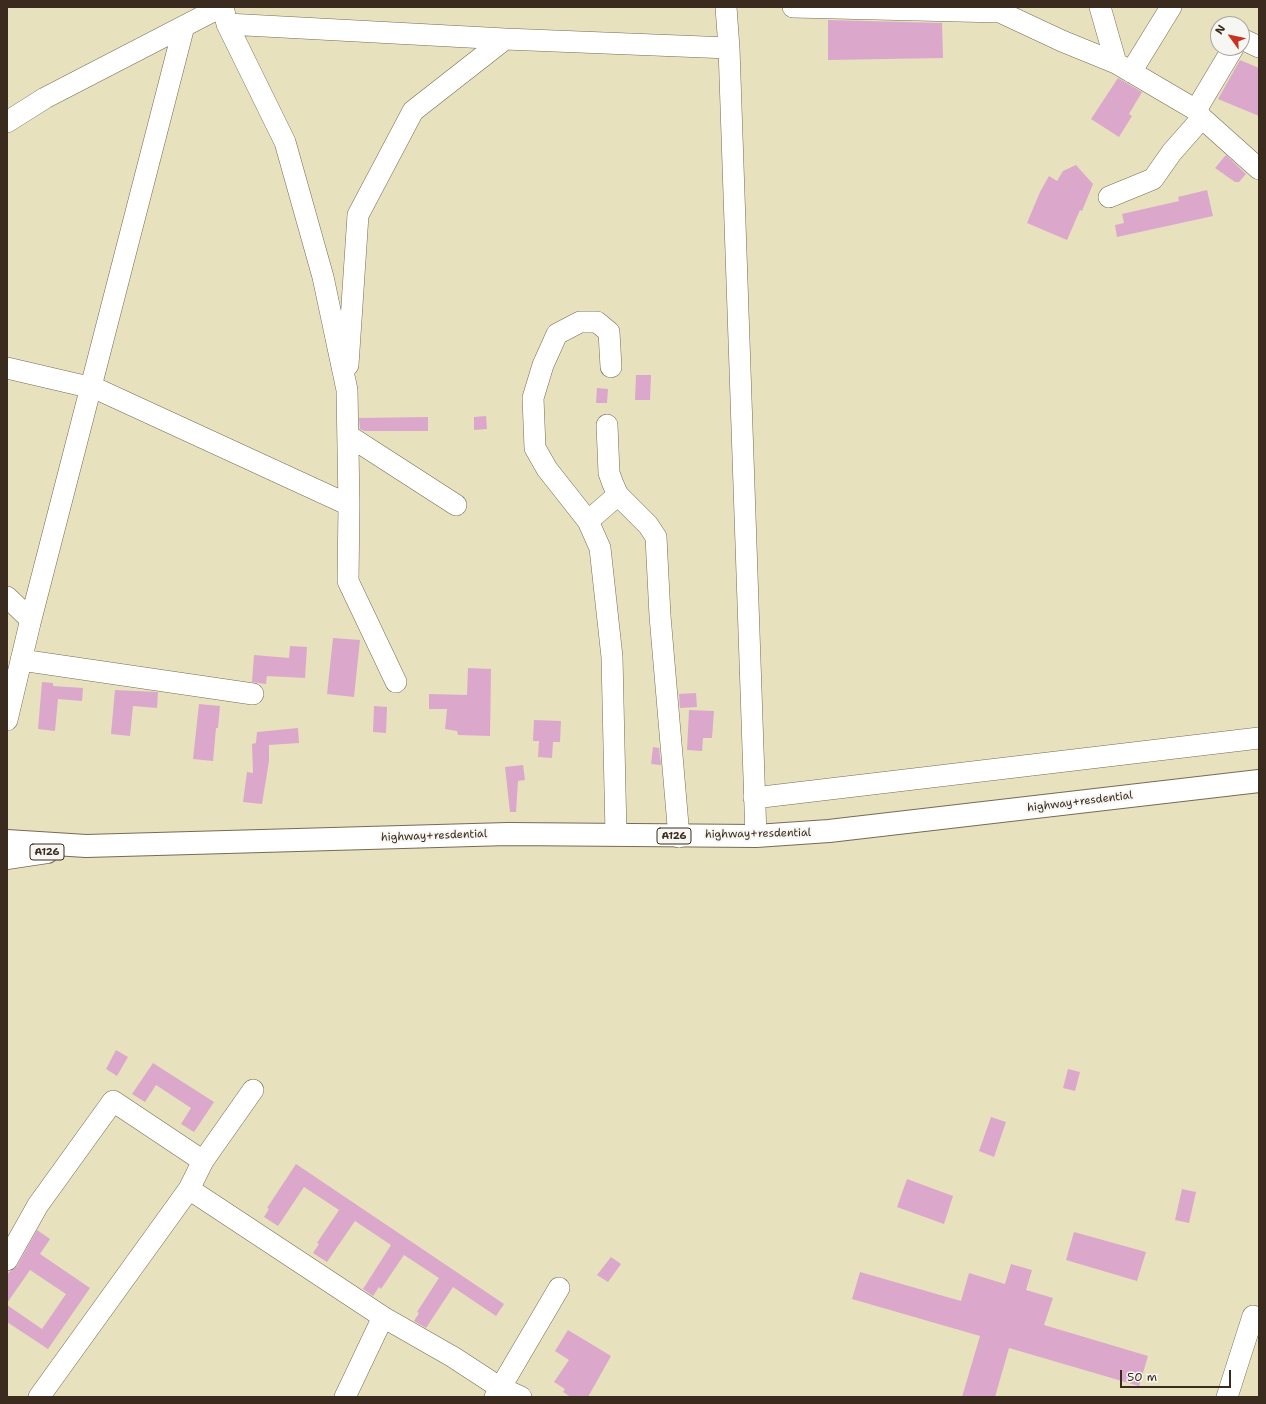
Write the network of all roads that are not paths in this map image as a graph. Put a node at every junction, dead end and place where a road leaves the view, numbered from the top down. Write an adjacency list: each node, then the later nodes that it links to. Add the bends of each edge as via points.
1 (726, 7): 8 (street)
2 (793, 7): 10 (street, via 1000,12)
3 (1100, 7): 10 (street)
4 (1170, 7): 10 (street)
5 (224, 13): 6 (street); 7 (street); 18 (street, via 286,142 322,277)
6 (184, 26): 12 (street, via 45,98); 17 (street)
7 (505, 39): 8 (street); 18 (street, via 413,112 358,215)
8 (729, 48): 33 (street)
9 (1229, 56): 11 (street)
10 (1124, 68): 11 (street)
11 (1199, 114): 13 (street); 14 (street, via 1153,179)
12 (7, 122)
13 (1259, 169)
14 (1109, 197)
15 (611, 367): 24 (street, via 609,332 597,322 580,322 557,334 543,365 533,398 535,448 547,469)
16 (7, 368): 17 (street)
17 (91, 388): 22 (street); 26 (street)
18 (347, 390): 20 (street)
19 (607, 425): 21 (street, via 609,473)
20 (349, 436): 22 (street); 23 (street)
21 (618, 495): 24 (street); 35 (street, via 648,525 656,537 660,616)
22 (349, 505): 28 (street, via 348,581)
23 (456, 505)
24 (588, 520): 34 (street, via 600,548 612,657)
25 (7, 597): 26 (street, via 29,618)
26 (30, 623): 27 (street)
27 (21, 660): 29 (street); 30 (street)
28 (396, 682)
29 (253, 694)
30 (7, 720)
31 (1259, 738): 33 (street)
32 (1259, 781): 36 (highway, highway+resdential / A126, via 829,832)
33 (754, 798): 36 (street)
34 (616, 834): 35 (highway, highway+resdential / A126); 38 (highway, highway+resdential / A126, via 508,834)
35 (679, 836): 36 (highway, highway+resdential / A126)
36 (756, 836)
37 (7, 840): 38 (highway, A126)
38 (86, 846): 39 (highway, A126)
39 (7, 858)
40 (253, 1090): 41 (street)
41 (203, 1161): 42 (street); 43 (street, via 112,1101 38,1205)
42 (190, 1189): 45 (street); 48 (street)
43 (7, 1260)
44 (559, 1288): 47 (street)
45 (383, 1317): 47 (street, via 453,1357); 49 (street)
46 (1259, 1320): 51 (street, via 1253,1316)
47 (497, 1392): 50 (street)
48 (39, 1397)
49 (345, 1397)
50 (521, 1397)
51 (1227, 1397)

